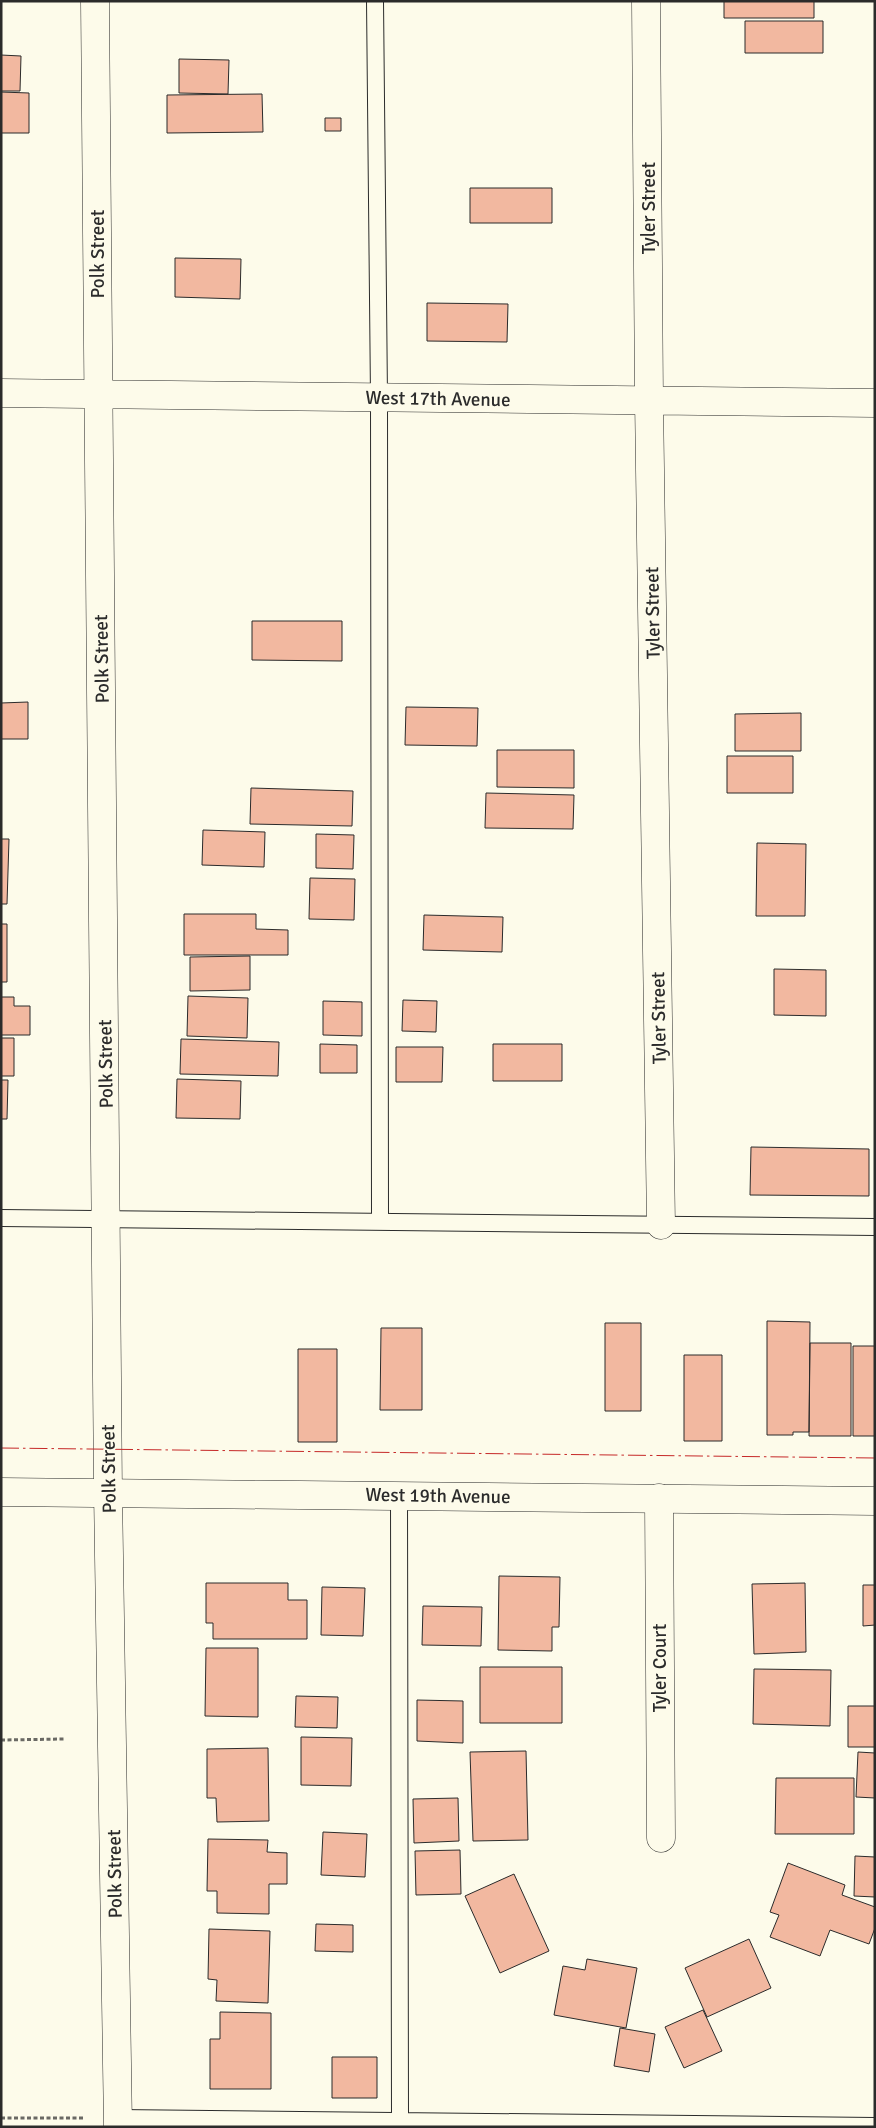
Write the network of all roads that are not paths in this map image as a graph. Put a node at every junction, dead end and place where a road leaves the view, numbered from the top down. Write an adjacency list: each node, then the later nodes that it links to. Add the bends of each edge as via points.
1 (95, 1): 5 (street, Polk Street)
2 (375, 1): 6 (lane)
3 (646, 1): 7 (street, Tyler Street)
4 (1, 393): 5 (street, West 17th Avenue)
5 (98, 394): 6 (street, West 17th Avenue); 10 (street, Polk Street)
6 (379, 398): 7 (street, West 17th Avenue); 11 (lane)
7 (649, 400): 8 (street, West 17th Avenue); 12 (street, Tyler Street)
8 (875, 403)
9 (1, 1218): 10 (lane)
10 (107, 1218): 11 (lane); 15 (street, Polk Street)
11 (380, 1222): 12 (lane)
12 (660, 1225): 13 (lane)
13 (875, 1227)
14 (1, 1492): 15 (street, West 19th Avenue)
15 (108, 1492): 16 (street, West 19th Avenue); 21 (street, Polk Street)
16 (399, 1495): 17 (street, West 19th Avenue); 20 (lane)
17 (659, 1498): 18 (street, West 19th Avenue); 19 (street, Tyler Court)
18 (875, 1501)
19 (660, 1838)
20 (400, 2122): 21 (lane); 22 (lane)
21 (118, 2123)
22 (875, 2126)

